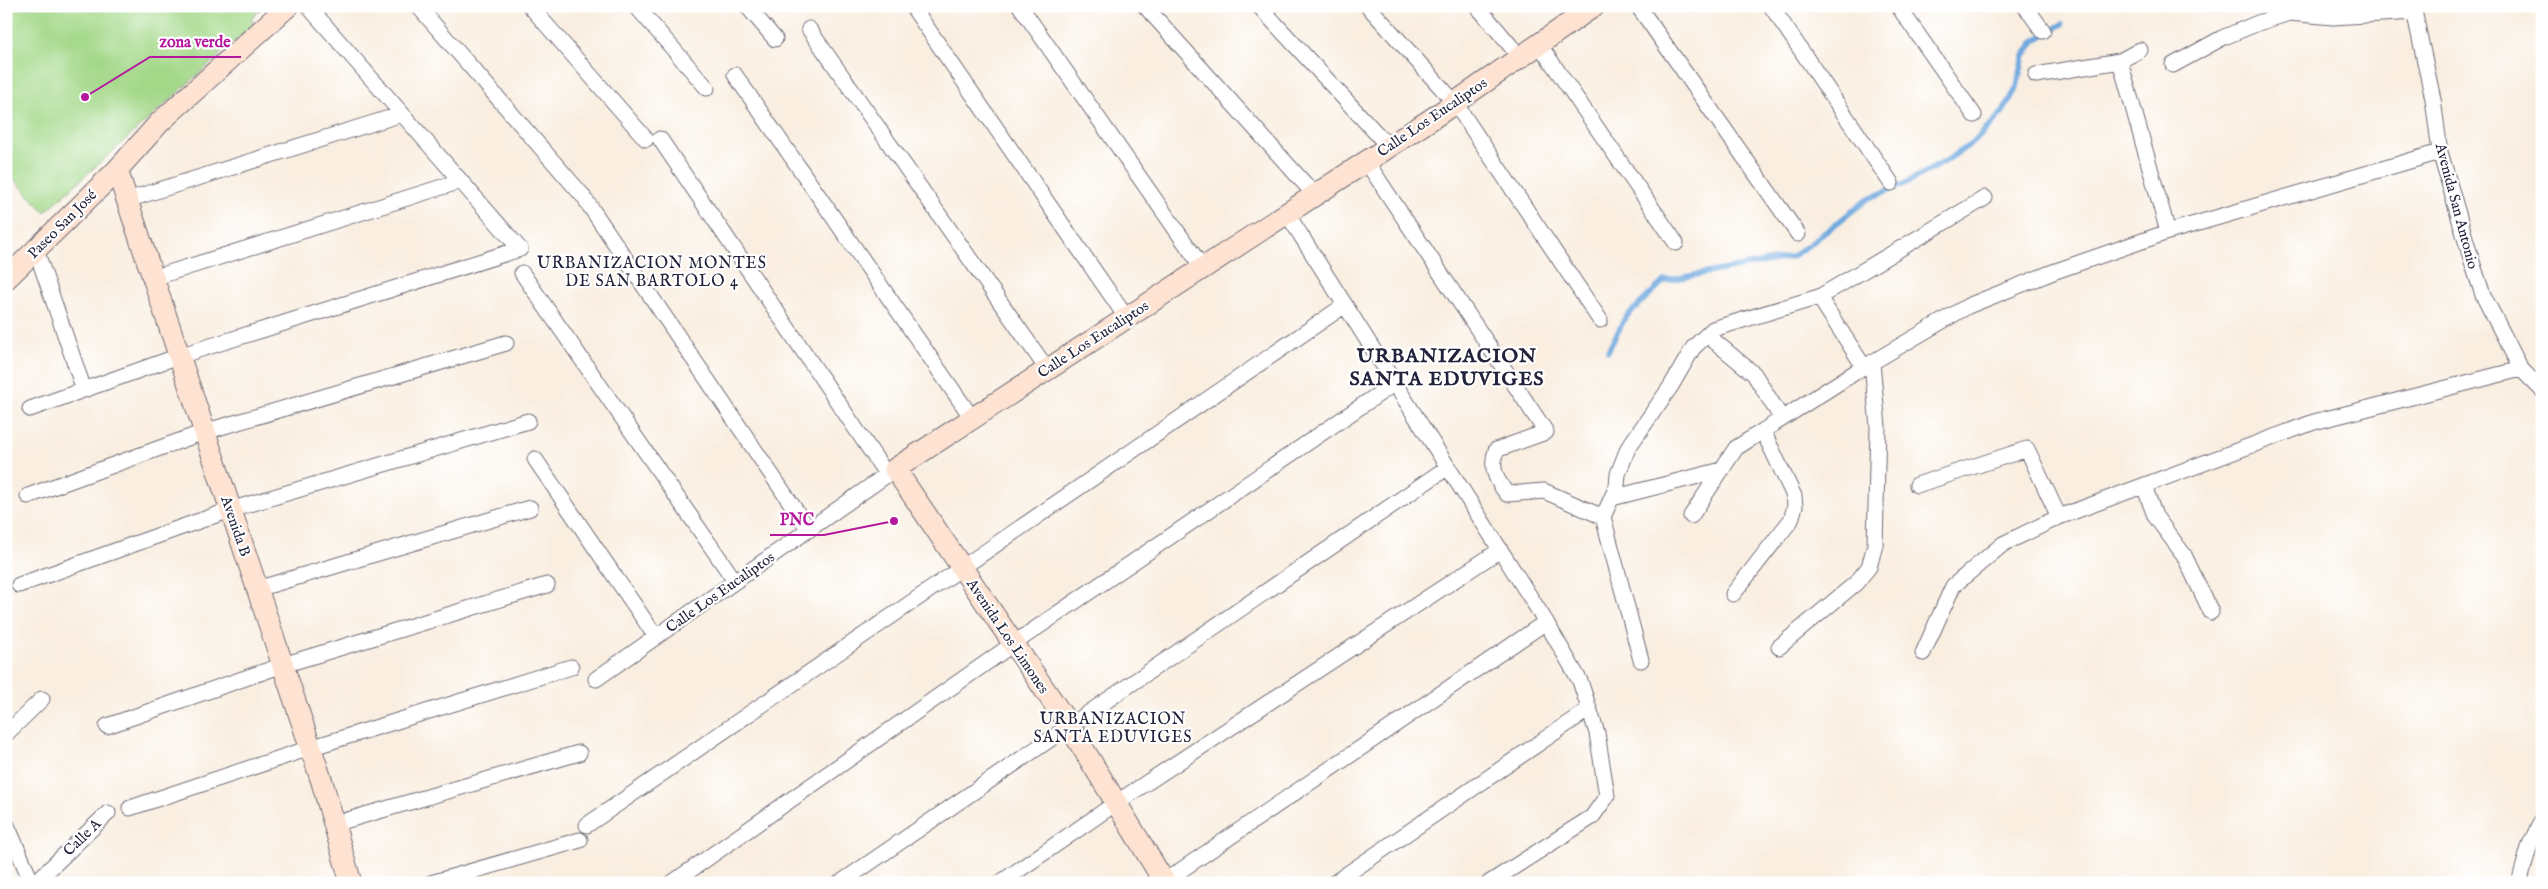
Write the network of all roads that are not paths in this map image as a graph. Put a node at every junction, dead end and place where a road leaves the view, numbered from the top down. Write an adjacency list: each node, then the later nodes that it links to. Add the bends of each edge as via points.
1 (288, 6): 36 (street, Paseo San José, via 160,122)
2 (308, 6): 31 (street)
3 (418, 6): 83 (street, via 585,199)
4 (530, 6): 73 (street, via 653,139)
5 (636, 6): 29 (street)
6 (747, 6): 21 (street)
7 (912, 6): 53 (street)
8 (1020, 6): 47 (street)
9 (1144, 6): 39 (street)
10 (1259, 6): 33 (street)
11 (1368, 6): 30 (street)
12 (1477, 6): 24 (street)
13 (1638, 6): 44 (street)
14 (1771, 6): 38 (street)
15 (1898, 6): 32 (street)
16 (2025, 6): 20 (street)
17 (1591, 7): 22 (street, Calle Los Eucaliptos)
18 (2413, 9): 26 (street, via 2333,17 2289,13 2222,38); 34 (street, Avenida San Antonio, via 2433,99)
19 (809, 29): 59 (street)
20 (2043, 31)
21 (776, 38)
22 (1539, 44): 24 (street, Calle Los Eucaliptos); 45 (street)
23 (2140, 50): 25 (street)
24 (1520, 57): 30 (street, Calle Los Eucaliptos)
25 (2120, 61): 28 (street); 43 (street)
26 (2173, 65)
27 (735, 75): 65 (street)
28 (2036, 75)
29 (707, 88)
30 (1455, 103): 33 (street, Calle Los Eucaliptos); 54 (street)
31 (402, 114): 37 (street); 41 (street)
32 (1974, 115)
33 (1388, 146): 35 (street, Calle Los Eucaliptos)
34 (2440, 152): 43 (street); 60 (street, Avenida San Antonio, via 2483,295)
35 (1366, 161): 39 (street, Calle Los Eucaliptos); 81 (street, via 1546,432 1496,450 1492,461 1496,480 1507,494 1544,491)
36 (117, 170): 41 (street, Avenida B); 46 (street, Paseo San José)
37 (461, 181): 49 (street); 57 (street, via 520,249)
38 (1891, 183)
39 (1314, 194): 42 (street, Calle Los Eucaliptos)
40 (1985, 198): 51 (street)
41 (127, 200): 49 (street, Avenida B)
42 (1286, 212): 47 (street, Calle Los Eucaliptos); 52 (street)
43 (2168, 232): 58 (street, via 1968,306)
44 (1798, 234)
45 (1676, 243)
46 (36, 250): 50 (street, Paseo San José); 62 (street)
47 (1202, 267): 53 (street, Calle Los Eucaliptos)
48 (522, 273): 86 (street)
49 (153, 278): 57 (street, Avenida B)
50 (6, 279)
51 (1819, 297): 55 (street, via 1731,322); 58 (street)
52 (1345, 305): 61 (street); 85 (street)
53 (1126, 317): 59 (street, Calle Los Eucaliptos)
54 (1600, 320)
55 (1707, 335): 66 (street, via 1754,374); 77 (street, via 1692,348 1671,386 1628,448)
56 (506, 343): 69 (street)
57 (179, 356): 62 (street); 69 (street, Avenida B)
58 (1868, 365): 66 (street); 95 (street, via 1878,427 1875,545 1869,567 1856,583)
59 (1047, 369): 65 (street, Calle Los Eucaliptos)
60 (2521, 369): 63 (street, Avenida San Antonio); 75 (street, via 2314,422)
61 (1395, 384): 71 (street); 94 (street)
62 (84, 390): 64 (street)
63 (2542, 390)
64 (30, 409)
65 (972, 418): 73 (street, Calle Los Eucaliptos)
66 (1782, 419): 68 (street)
67 (528, 421): 79 (street)
68 (1762, 431): 72 (street, via 1736,448); 90 (street, via 1794,496 1795,506 1791,520)
69 (204, 432): 76 (street); 79 (street, Avenida B)
70 (535, 459): 93 (street)
71 (1448, 467): 84 (street); 104 (street)
72 (1722, 470): 77 (street); 80 (street)
73 (891, 472): 83 (street, Calle Los Eucaliptos); 85 (street, Avenida Los Limones)
74 (1917, 485): 82 (street, via 2028,449)
75 (2144, 486): 82 (street); 91 (street, via 2155,516 2184,555)
76 (28, 496)
77 (1612, 498): 81 (street)
78 (530, 508): 89 (street)
79 (230, 510): 87 (street); 89 (street, Avenida B)
80 (1690, 516)
81 (1603, 517): 97 (street)
82 (2059, 517): 96 (street, via 2003,544 1953,586)
83 (809, 530): 86 (street, Calle Los Eucaliptos)
84 (1500, 550): 92 (street); 108 (street)
85 (962, 568): 94 (street, Avenida Los Limones); 114 (street)
86 (735, 581): 93 (street, Calle Los Eucaliptos)
87 (19, 585)
88 (546, 585): 98 (street)
89 (257, 589): 98 (street, Avenida B)
90 (1733, 594)
91 (2211, 612)
92 (1546, 622): 102 (street, via 1580,682); 116 (street)
93 (656, 637): 100 (street, Calle Los Eucaliptos)
94 (1013, 644): 104 (street, Avenida Los Limones); 120 (street)
95 (1778, 647)
96 (1923, 653)
97 (1641, 660)
98 (283, 665): 103 (street); 106 (street, Avenida B)
99 (571, 667): 106 (street)
100 (596, 679)
101 (42, 699): 105 (street)
102 (1589, 709): 123 (street); 124 (street, via 1597,733 1607,796 1592,817)
103 (107, 726)
104 (1070, 728): 108 (street, Avenida Los Limones); 121 (street)
105 (6, 734)
106 (310, 748): 109 (street); 113 (street, Avenida B)
107 (579, 753): 113 (street)
108 (1116, 803): 116 (street, Avenida Los Limones); 122 (street)
109 (130, 808)
110 (108, 813): 117 (street, Calle A)
111 (2542, 820): 125 (street, via 2530,844)
112 (6, 823): 117 (street)
113 (334, 824): 118 (street, Avenida B)
114 (587, 825)
115 (580, 840): 119 (street)
116 (1164, 882)
117 (34, 883)
118 (351, 883)
119 (431, 883)
120 (672, 883)
121 (840, 883)
122 (1000, 883)
123 (1334, 883)
124 (1489, 883)
125 (2519, 883)

